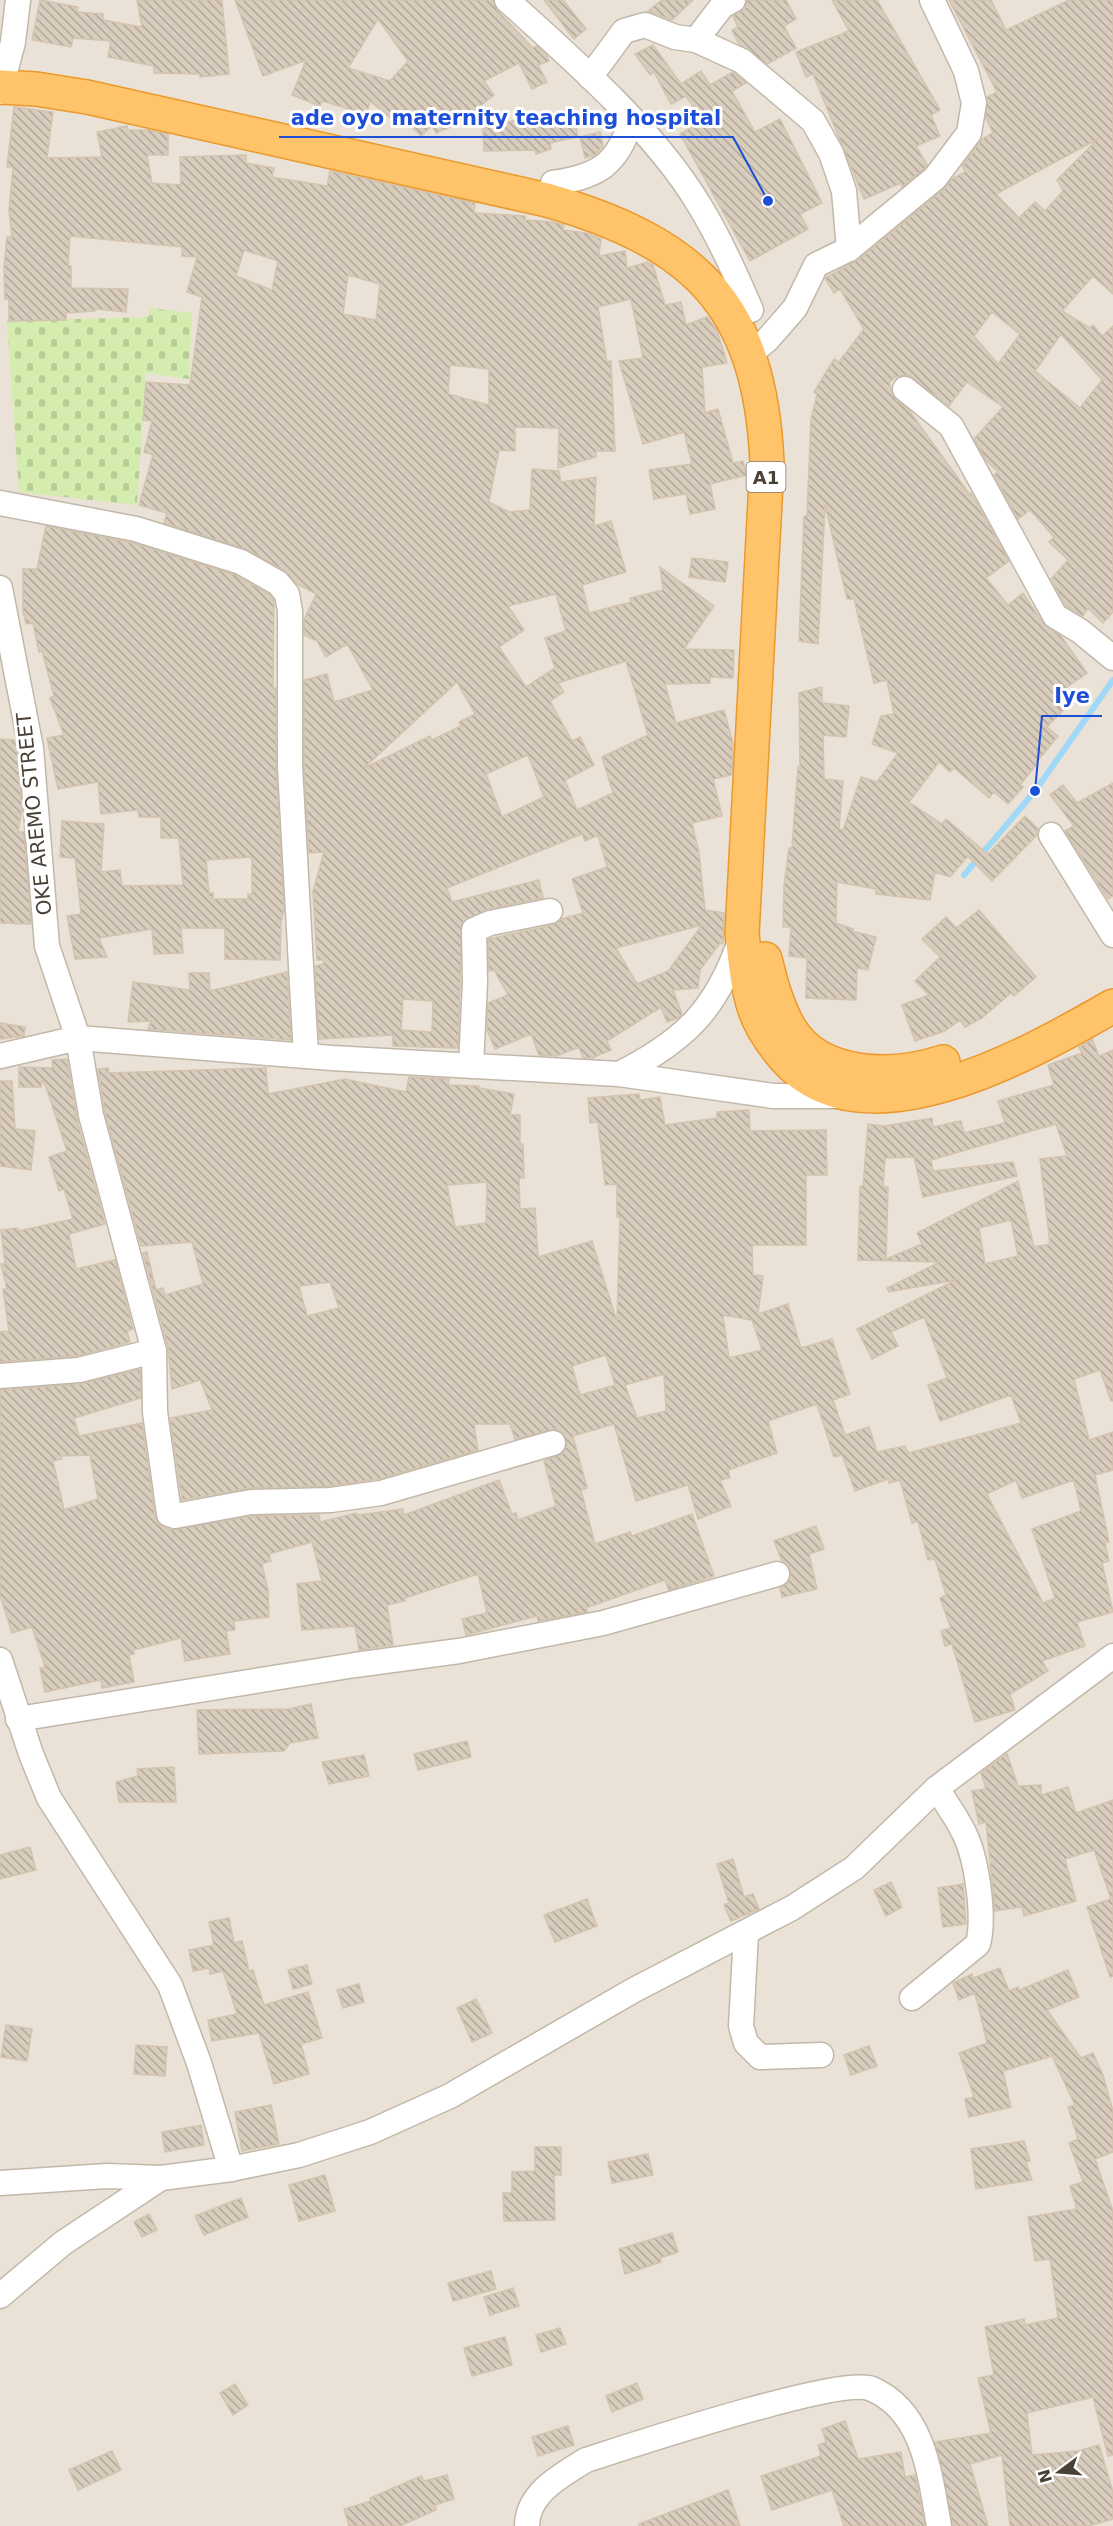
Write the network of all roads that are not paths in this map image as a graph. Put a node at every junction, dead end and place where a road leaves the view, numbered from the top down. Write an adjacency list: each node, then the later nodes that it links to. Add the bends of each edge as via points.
1 (18, 0): 7 (street, via 13,42)
2 (507, 0): 6 (street)
3 (733, 0): 5 (street, via 722,6)
4 (932, 0): 10 (street, via 966,71 974,103 969,133 935,178)
5 (696, 40): 6 (street, via 675,37 645,25 624,31); 10 (street, via 742,61 813,121 831,153 844,191)
6 (590, 77): 8 (street)
7 (1, 81): 9 (highway, A1, via 68,75); 12 (highway, A1, via 547,200 599,215 645,236 683,263 714,293)
8 (631, 120): 9 (street, via 626,139 603,168 587,176); 11 (street, via 669,161 697,201)
9 (553, 183): 11 (highway, A1, via 607,198 662,223 694,245)
10 (849, 249): 12 (street, via 816,265 795,308)
11 (751, 310): 12 (highway, A1)
12 (758, 347): 17 (highway, A1, via 779,385 784,420)
13 (905, 389): 16 (street, via 951,426 1055,616 1088,636)
14 (0, 503): 26 (street, via 136,529 241,562 278,583 287,594 290,767)
15 (1, 597): 24 (street, OKE AREMO STREET, via 31,748 47,946)
16 (1113, 658)
17 (764, 660): 20 (highway, A1); 22 (highway, A1, via 760,882 765,960 776,1000 791,1031 811,1052 836,1065 867,1072 938,1064 998,1043)
18 (1051, 835): 21 (street)
19 (550, 911): 27 (street, via 474,930)
20 (742, 934): 28 (street, via 734,959 707,1009 665,1047); 29 (highway, A1, via 756,1012 772,1042 794,1068 820,1085)
21 (1113, 935)
22 (1113, 984)
23 (1113, 1006): 29 (highway, A1, via 1071,1030 970,1076 896,1095)
24 (78, 1038): 25 (street); 26 (street); 30 (street, OKE AREMO STREET, via 97,1137)
25 (0, 1056)
26 (306, 1056): 27 (street)
27 (471, 1066): 28 (street)
28 (619, 1074): 29 (street, via 773,1096)
29 (854, 1096)
30 (154, 1351): 31 (street, via 79,1370); 32 (street, OKE AREMO STREET, via 166,1507 175,1516 251,1502 331,1500 381,1493)
31 (0, 1376)
32 (554, 1443)
33 (777, 1574): 36 (street, via 603,1623 470,1649)
34 (1113, 1656): 37 (street)
35 (0, 1660): 36 (street)
36 (18, 1719): 41 (street, via 49,1798 170,1985)
37 (937, 1788): 38 (street, via 854,1869); 39 (street, via 966,1836 974,1863 981,1930 978,1944)
38 (746, 1934): 40 (street, via 741,2026 746,2043 760,2057); 41 (street, via 634,1990 450,2096 380,2127 299,2155)
39 (912, 1998)
40 (821, 2055)
41 (231, 2169): 42 (street)
42 (161, 2178): 43 (street, via 107,2176); 44 (street, via 63,2243)
43 (0, 2183)
44 (0, 2296)
45 (527, 2526): 46 (street, via 534,2500 556,2479 586,2460 798,2397 845,2387 871,2388 908,2420 925,2451)
46 (939, 2526)

